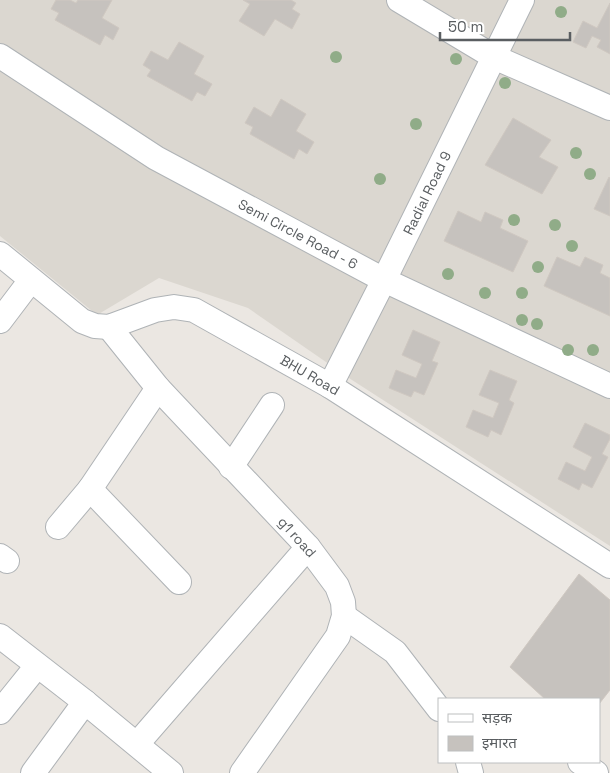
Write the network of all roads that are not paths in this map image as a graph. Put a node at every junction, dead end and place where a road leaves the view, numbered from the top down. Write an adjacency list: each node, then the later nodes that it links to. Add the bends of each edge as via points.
1 (399, 0): 4 (street)
2 (522, 0): 4 (street, Radial Road 9)
3 (0, 56): 8 (street, Semi Circle Road - 6, via 156,158)
4 (494, 56): 5 (street); 8 (street, Radial Road 9)
5 (610, 108)
6 (0, 254): 7 (street)
7 (31, 280): 9 (street); 10 (street, via 82,320 95,326)
8 (384, 280): 11 (street, Radial Road 9); 12 (street, Semi Circle Road - 6)
9 (0, 321)
10 (109, 327): 11 (street, BHU Road, via 155,310 174,307 194,310); 13 (street, g1 road)
11 (330, 386): 19 (street, BHU Road)
12 (610, 386)
13 (158, 388): 15 (street, g1 road); 16 (street)
14 (272, 405): 15 (street)
15 (231, 467): 18 (street, g1 road)
16 (90, 489): 17 (street); 20 (street)
17 (58, 526)
18 (308, 547): 21 (street, g1 road, via 337,586); 27 (street)
19 (610, 566)
20 (179, 582)
21 (344, 616): 25 (street, via 395,652); 31 (street, via 338,636)
22 (0, 636): 23 (street)
23 (37, 666): 24 (street); 26 (street)
24 (86, 702): 27 (street); 29 (street)
25 (438, 708)
26 (0, 712)
27 (137, 744): 30 (street)
28 (581, 763): 32 (street)
29 (33, 773)
30 (171, 773)
31 (242, 773)
32 (596, 773)

